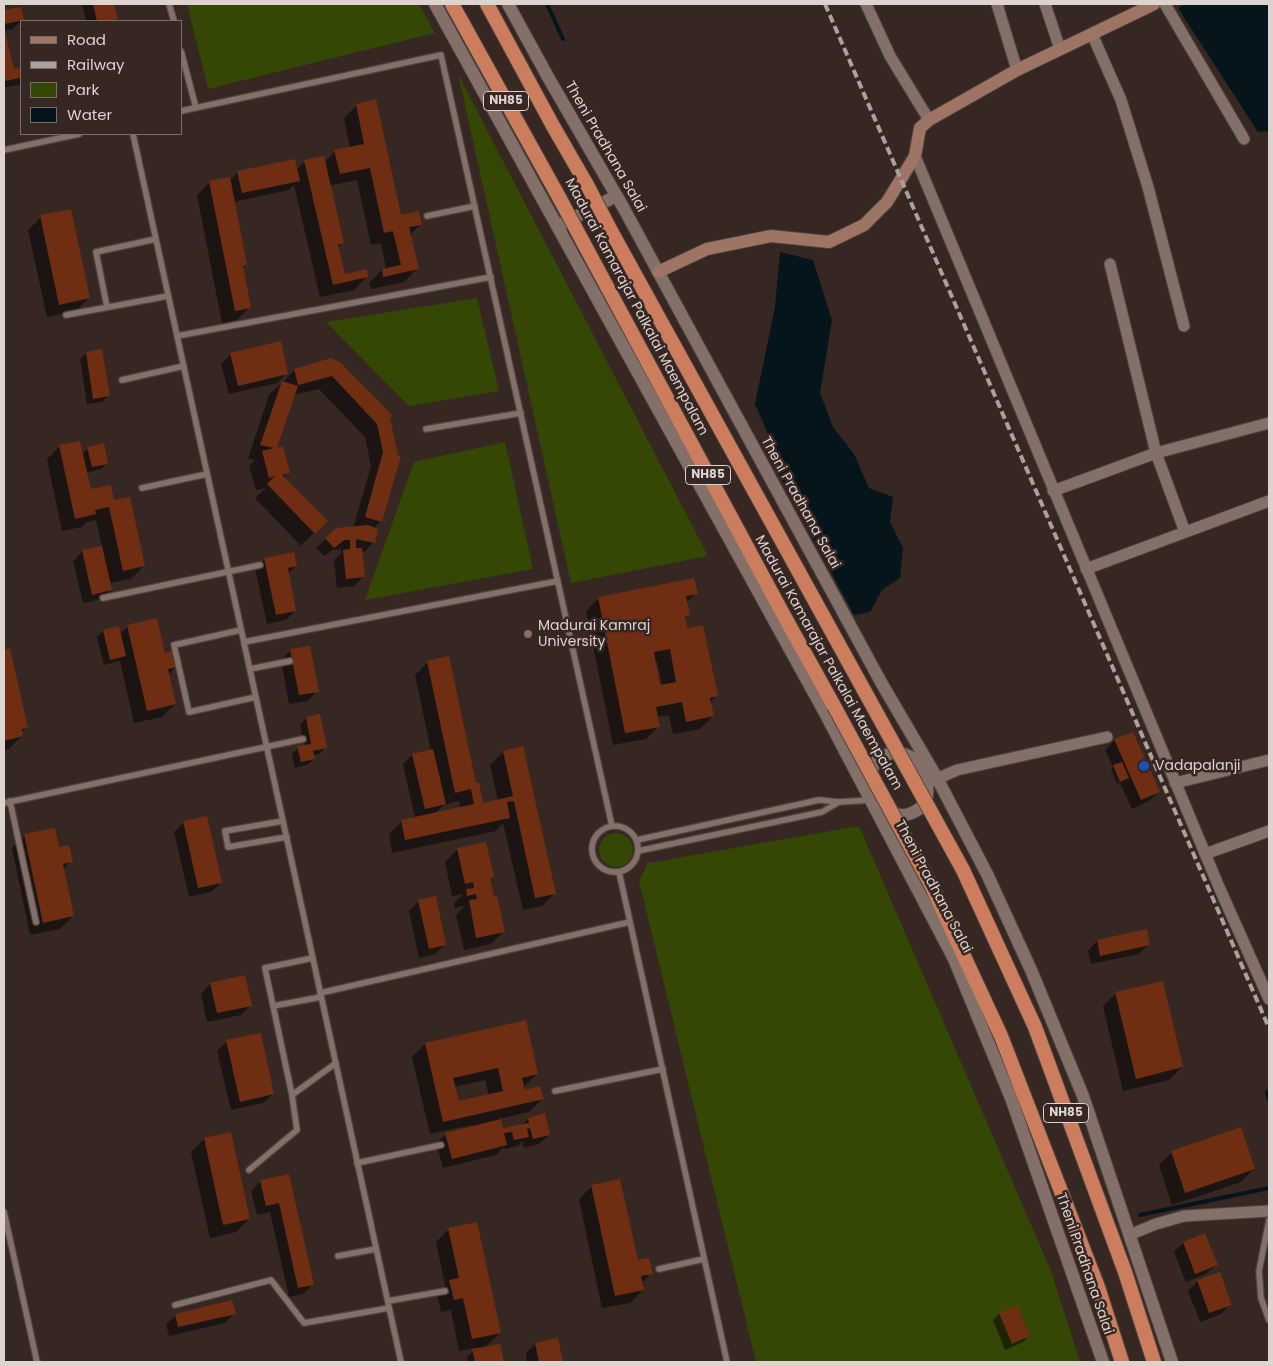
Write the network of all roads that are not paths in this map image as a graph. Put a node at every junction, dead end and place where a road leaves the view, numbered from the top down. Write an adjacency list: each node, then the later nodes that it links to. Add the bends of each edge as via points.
1 (169, 4): 11 (lane)
2 (435, 4): 27 (street, Theni Pradhana Salai / NH85)
3 (452, 4): 112 (highway, Madurai Kamarajar Palkalai Maempalam / NH85, bridge, via 932,887 1001,1036 1098,1287)
4 (486, 4): 67 (highway, Madurai Kamarajar Palkalai Maempalam / NH85, bridge, via 865,692)
5 (508, 4): 24 (street, Theni Pradhana Salai / NH85)
6 (866, 4): 18 (street, via 890,56)
7 (996, 4): 15 (street)
8 (1045, 4): 13 (street)
9 (1154, 4): 12 (main road)
10 (1165, 4): 21 (street)
11 (174, 20)
12 (1092, 34): 13 (main road); 35 (street, via 1121,100 1148,187)
13 (1060, 49): 15 (main road)
14 (182, 55): 16 (lane)
15 (1017, 70): 18 (main road)
16 (196, 108): 17 (lane); 25 (lane, via 441,54)
17 (182, 111)
18 (928, 120): 23 (main road, via 920,128)
19 (73, 135): 22 (lane)
20 (133, 135): 28 (lane)
21 (1244, 139)
22 (4, 150)
23 (915, 156): 30 (main road, via 887,202 864,225 829,242 771,236 707,249); 45 (street)
24 (616, 196): 27 (street); 30 (street, Theni Pradhana Salai / NH85)
25 (475, 206): 26 (lane); 31 (lane)
26 (427, 216)
27 (558, 227): 64 (street, Theni Pradhana Salai / NH85)
28 (156, 239): 32 (lane); 33 (lane, via 96,252)
29 (1110, 264): 42 (street)
30 (658, 272): 58 (street, Theni Pradhana Salai / NH85)
31 (491, 278): 36 (lane); 39 (lane)
32 (168, 296): 33 (lane); 36 (lane)
33 (107, 307): 34 (lane)
34 (66, 315)
35 (1184, 326)
36 (177, 336): 37 (lane)
37 (184, 366): 38 (lane); 43 (lane)
38 (122, 380)
39 (521, 413): 41 (lane); 51 (lane)
40 (1269, 423): 42 (street)
41 (426, 429)
42 (1156, 453): 45 (street); 47 (street)
43 (207, 474): 44 (lane); 50 (lane)
44 (142, 488)
45 (1053, 491): 49 (street)
46 (1269, 501): 47 (street)
47 (1186, 532): 49 (street)
48 (260, 565): 50 (lane)
49 (1086, 569): 66 (street)
50 (229, 572): 52 (lane); 53 (lane)
51 (558, 581): 54 (lane); 74 (lane)
52 (103, 598)
53 (241, 630): 54 (lane); 57 (lane, via 174,645 176,654 189,712)
54 (244, 642): 56 (lane)
55 (290, 661): 56 (lane)
56 (250, 669): 57 (lane)
57 (256, 697): 61 (lane)
58 (911, 734): 62 (street); 67 (street, Theni Pradhana Salai / NH85)
59 (1107, 737): 67 (street, via 957,770)
60 (303, 739): 61 (lane)
61 (267, 748): 70 (lane); 73 (lane)
62 (912, 758): 65 (street, via 898,752 879,759 872,767); 67 (street)
63 (1269, 760): 66 (street)
64 (853, 768): 65 (street); 69 (street, Theni Pradhana Salai / NH85)
65 (872, 780): 69 (street)
66 (1176, 783): 80 (street)
67 (929, 789): 72 (street, via 918,809 909,814 899,815); 98 (street, Theni Pradhana Salai / NH85, via 949,800 1031,970 1083,1096); 113 (highway, Madurai Kamarajar Palkalai Maempalam / NH85, bridge, via 1035,1027 1125,1272)
68 (4, 795): 70 (lane)
69 (874, 798): 71 (lane); 72 (street); 76 (street, Theni Pradhana Salai / NH85)
70 (6, 802): 82 (lane)
71 (839, 802): 78 (lane, via 819,800); 79 (lane, via 822,812)
72 (888, 809): 76 (street)
73 (283, 821): 77 (lane); 77 (lane, via 225,831 228,847)
74 (612, 826): 78 (lane, via 626,828); 81 (lane, via 596,835 592,850 602,868)
75 (1269, 831): 80 (street)
76 (888, 835): 111 (street, Theni Pradhana Salai / NH85, via 954,959 1011,1098)
77 (286, 837): 84 (lane)
78 (637, 840): 79 (lane)
79 (638, 850): 81 (lane, via 636,861)
80 (1205, 854): 86 (street)
81 (619, 872): 83 (lane)
82 (36, 922)
83 (630, 922): 85 (lane); 89 (lane)
84 (313, 958): 85 (lane); 87 (lane, via 265,968)
85 (321, 995): 87 (lane); 88 (lane)
86 (1269, 999)
87 (273, 1006): 91 (lane)
88 (336, 1063): 91 (lane); 93 (lane)
89 (663, 1069): 90 (lane); 101 (lane)
90 (555, 1091)
91 (292, 1095): 94 (lane, via 297,1130)
92 (441, 1145): 93 (lane)
93 (357, 1162): 99 (lane)
94 (249, 1170)
95 (1269, 1211): 98 (street, via 1184,1216)
96 (4, 1212): 108 (lane)
97 (1269, 1220): 107 (lane, via 1259,1271 1261,1298)
98 (1129, 1235): 114 (street, Theni Pradhana Salai / NH85)
99 (376, 1249): 100 (lane); 104 (lane)
100 (338, 1256)
101 (704, 1259): 102 (lane); 110 (lane)
102 (659, 1269)
103 (445, 1291): 104 (lane)
104 (388, 1301): 106 (lane)
105 (174, 1305): 106 (lane, via 271,1280 304,1323)
106 (389, 1308): 109 (lane)
107 (1269, 1320)
108 (37, 1362)
109 (401, 1362)
110 (727, 1362)
111 (1103, 1362)
112 (1122, 1362)
113 (1154, 1362)
114 (1172, 1362)

